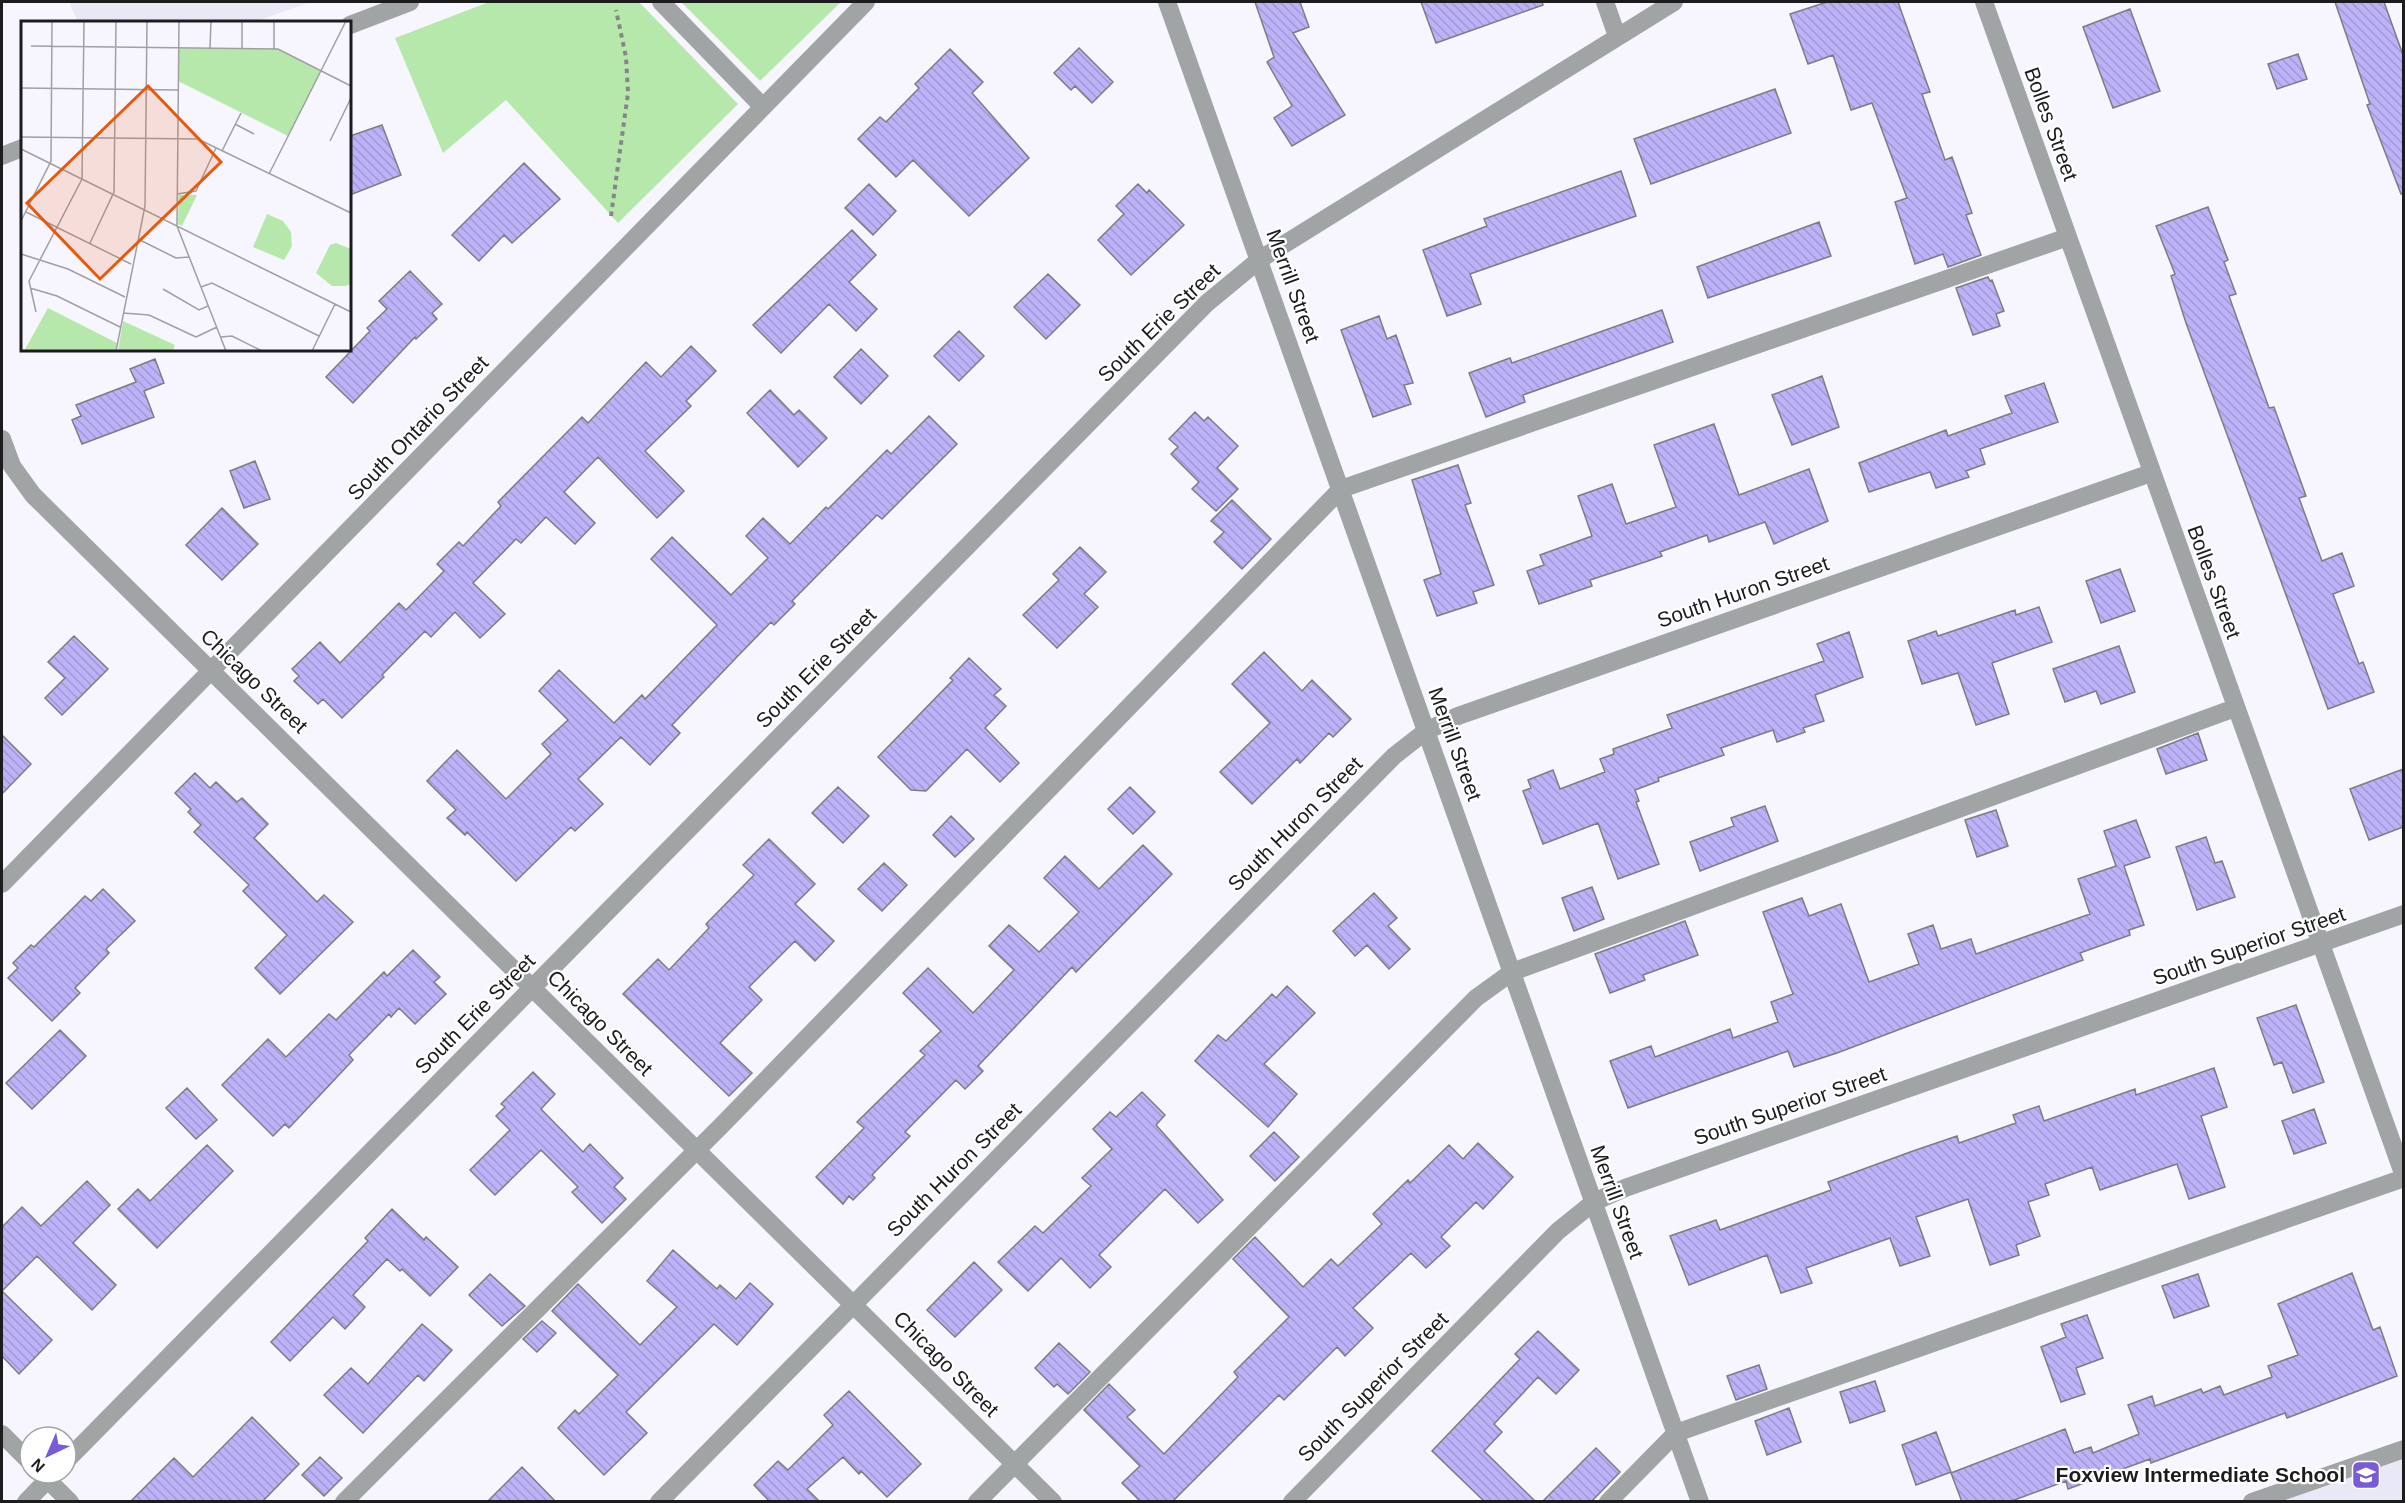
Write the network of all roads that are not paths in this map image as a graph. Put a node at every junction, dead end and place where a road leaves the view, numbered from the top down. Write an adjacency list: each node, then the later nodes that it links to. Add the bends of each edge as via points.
1 (410, 2): 8 (street)
2 (661, 2): 10 (street)
3 (866, 2): 10 (street, South Ontario Street)
4 (1167, 2): 14 (street, Merrill Street)
5 (1605, 2): 9 (street)
6 (1674, 2): 9 (street, South Erie Street)
7 (1984, 2): 13 (street, Bolles Street)
8 (351, 25)
9 (1617, 36): 14 (street, South Erie Street)
10 (763, 107): 18 (street, South Ontario Street)
11 (21, 148): 12 (street)
12 (2, 156)
13 (2068, 237): 16 (street, Bolles Street); 17 (street)
14 (1259, 260): 17 (street, Merrill Street); 25 (street, South Erie Street, via 1207,303)
15 (2, 439): 18 (street, Chicago Street, via 12,466 33,495)
16 (2151, 473): 19 (street, Bolles Street); 20 (street, South Huron Street, via 1469,712)
17 (1341, 489): 20 (street, Merrill Street); 26 (street)
18 (212, 671): 21 (street, South Ontario Street); 25 (street, Chicago Street)
19 (2235, 708): 23 (street, Bolles Street); 24 (street)
20 (1426, 731): 24 (street, Merrill Street); 29 (street, South Huron Street, via 1394,756)
21 (2, 884)
22 (2403, 914): 23 (street, South Superior Street)
23 (2321, 944): 27 (street, Bolles Street); 28 (street, South Superior Street)
24 (1512, 972): 28 (street, Merrill Street); 35 (street, via 1468,1007)
25 (532, 987): 26 (street, Chicago Street); 32 (street, South Erie Street)
26 (697, 1150): 29 (street, Chicago Street); 40 (street)
27 (2403, 1177): 30 (street)
28 (1594, 1202): 30 (street, Merrill Street); 44 (street, South Superior Street, via 1558,1231)
29 (853, 1304): 35 (street, Chicago Street); 41 (street, South Huron Street)
30 (1676, 1433): 45 (street); 46 (street, Merrill Street)
31 (2, 1434): 34 (street)
32 (78, 1449)
33 (2403, 1449): 47 (street)
34 (18, 1450)
35 (1014, 1463): 42 (street); 43 (street, Chicago Street)
36 (40, 1485): 38 (street)
37 (56, 1485): 39 (street)
38 (26, 1502)
39 (70, 1502)
40 (344, 1502)
41 (659, 1502)
42 (977, 1502)
43 (1053, 1502)
44 (1292, 1502)
45 (1608, 1502)
46 (1700, 1502)
47 (2252, 1502)

